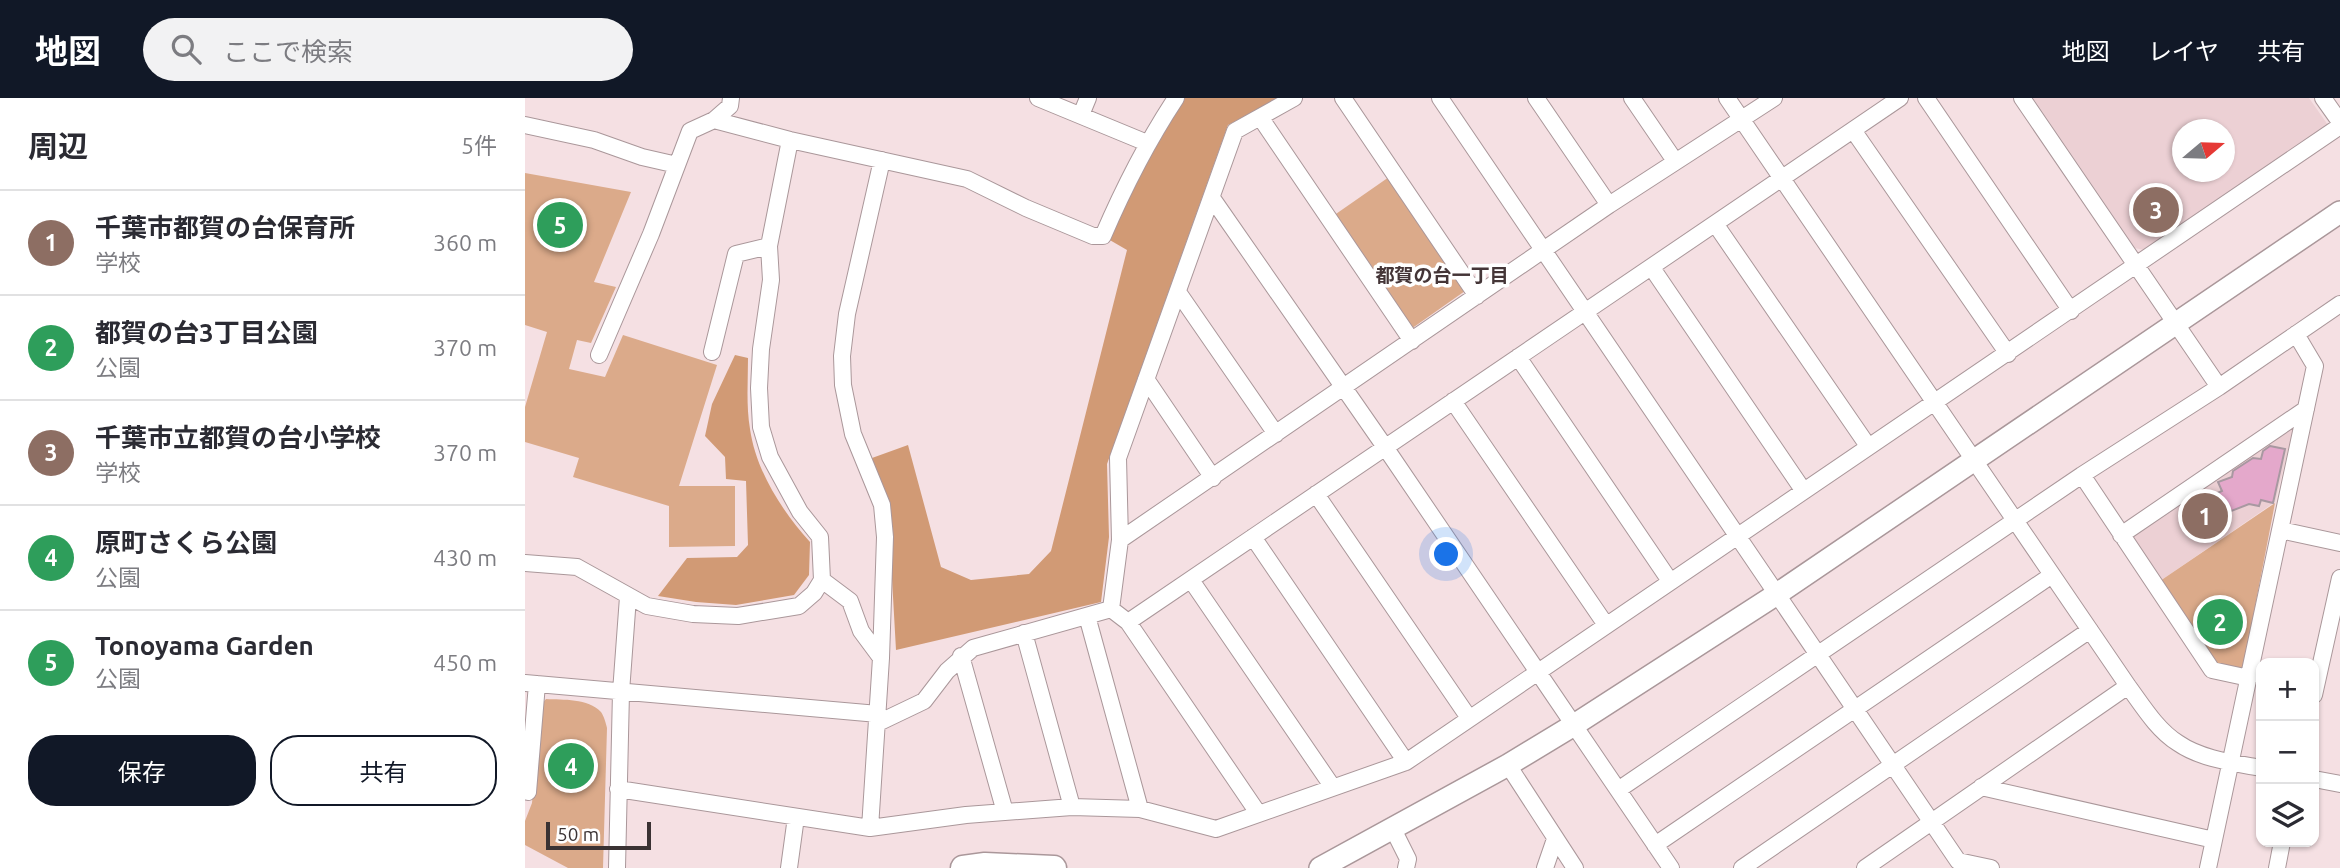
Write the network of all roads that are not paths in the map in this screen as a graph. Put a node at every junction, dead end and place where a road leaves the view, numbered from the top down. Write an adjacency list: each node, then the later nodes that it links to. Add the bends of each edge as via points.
1 (731, 98): 18 (street, via 730,106)
2 (1038, 98): 16 (street)
3 (1088, 98): 16 (street)
4 (1176, 98): 24 (street)
5 (1294, 98): 17 (street)
6 (1343, 98): 38 (street)
7 (1440, 98): 34 (street)
8 (1536, 98): 30 (street)
9 (1632, 98): 26 (street)
10 (1727, 98): 19 (street)
11 (1774, 98): 19 (street)
12 (1900, 98): 22 (street)
13 (1926, 98): 40 (street)
14 (2022, 98): 35 (street)
15 (2323, 98): 20 (street)
16 (1081, 115): 24 (street)
17 (1260, 117): 29 (street, via 1235,131); 44 (street)
18 (714, 120): 23 (street); 27 (street, via 690,131)
19 (1742, 120): 26 (street); 28 (street)
20 (2340, 124): 35 (street)
21 (525, 125): 27 (street)
22 (1853, 130): 28 (street); 46 (street)
23 (790, 140): 25 (street); 33 (street)
24 (1147, 143): 25 (street, via 1103,236 1093,236 967,179)
25 (882, 160): 86 (street, via 842,356 853,434 882,505)
26 (1675, 161): 30 (street)
27 (677, 165): 47 (street)
28 (1782, 179): 32 (street); 53 (street)
29 (1212, 198): 37 (street); 51 (street)
30 (1609, 205): 34 (street)
31 (2340, 212): 42 (street)
32 (1716, 225): 36 (street); 56 (street)
33 (769, 246): 45 (street, via 736,254); 73 (street, via 771,280 758,388 761,427 782,483 820,537)
34 (1543, 251): 38 (street); 41 (street)
35 (2136, 266): 40 (street); 42 (street)
36 (1652, 268): 41 (street); 61 (street)
37 (1178, 292): 49 (street); 55 (street)
38 (1477, 296): 44 (street)
39 (2340, 304): 43 (street)
40 (2071, 311): 46 (street)
41 (1584, 312): 48 (street); 66 (street)
42 (2176, 324): 50 (street); 58 (street)
43 (2296, 334): 50 (street); 54 (street, via 2315,366)
44 (1412, 341): 51 (street)
45 (712, 352)
46 (2008, 354): 53 (street)
47 (599, 355)
48 (1518, 356): 52 (street); 75 (street)
49 (1146, 380): 60 (street); 68 (street, via 1118,458)
50 (2219, 387): 59 (street)
51 (1344, 389): 55 (street); 57 (street)
52 (1453, 401): 57 (street); 81 (street)
53 (1934, 402): 56 (street); 58 (street)
54 (2306, 409): 64 (street); 65 (street)
55 (1276, 434): 60 (street)
56 (1868, 446): 61 (street)
57 (1385, 447): 62 (street); 87 (street)
58 (1975, 460): 63 (street); 76 (street)
59 (2082, 475): 63 (street); 65 (street)
60 (1213, 478): 68 (street)
61 (1803, 490): 66 (street)
62 (1316, 494): 67 (street); 94 (street)
63 (2015, 520): 71 (street); 84 (street)
64 (2280, 530): 69 (street); 89 (street)
65 (2121, 535): 89 (street, via 2213,670)
66 (1737, 536): 75 (street); 76 (street)
67 (1253, 537): 74 (street); 97 (street)
68 (1120, 540): 78 (street)
69 (2340, 543)
70 (525, 563): 77 (street, via 576,567)
71 (2052, 575): 82 (street); 93 (street)
72 (2340, 578): 88 (street)
73 (822, 580): 77 (street, via 799,606 738,616 692,614 647,606); 86 (street, via 850,601 861,631)
74 (1191, 580): 80 (street); 104 (street)
75 (1670, 581): 81 (street)
76 (1777, 594): 84 (street); 96 (street)
77 (628, 597): 92 (street)
78 (1111, 609): 79 (street); 80 (street)
79 (1087, 616): 83 (street); 110 (street)
80 (1128, 622): 112 (street)
81 (1606, 625): 87 (street)
82 (2090, 630): 91 (street); 100 (street)
83 (1024, 633): 85 (street); 109 (street)
84 (1818, 654): 93 (street); 107 (street)
85 (961, 656): 95 (street, via 924,701); 111 (street)
86 (881, 657): 95 (street)
87 (1538, 670): 94 (street); 96 (street)
88 (2319, 672)
89 (2249, 678): 98 (street)
90 (531, 684): 92 (street); 108 (street)
91 (2128, 686): 98 (street, via 2178,743); 105 (street)
92 (621, 692): 95 (street); 106 (street)
93 (1854, 709): 100 (street); 119 (street)
94 (1469, 718): 97 (street)
95 (878, 719): 116 (street)
96 (1574, 725): 99 (street); 107 (street)
97 (1406, 762): 104 (street)
98 (2230, 762): 101 (street); 118 (street)
99 (1507, 765): 115 (street); 117 (street)
100 (1893, 765): 114 (street); 121 (street)
101 (2256, 767)
102 (2319, 780): 103 (street)
103 (2340, 784)
104 (1332, 786): 112 (street)
105 (1981, 787): 114 (street); 118 (street)
106 (618, 789): 113 (street); 122 (street)
107 (1618, 790): 119 (street)
108 (525, 791)
109 (1072, 807): 110 (street); 111 (street)
110 (1140, 808): 112 (street, via 1216,829)
111 (1005, 812): 116 (street)
112 (1258, 813)
113 (796, 817): 116 (street); 123 (street)
114 (1931, 821): 133 (street); 134 (street, via 1958,861)
115 (1392, 827): 126 (street); 127 (street, via 1408,859)
116 (870, 828)
117 (1555, 839): 128 (street); 129 (street)
118 (2214, 840): 135 (street)
119 (1655, 845): 130 (street)
120 (2281, 847): 136 (street)
121 (1762, 854): 131 (street); 132 (street)
122 (617, 868)
123 (789, 868)
124 (963, 868): 125 (main road)
125 (1054, 868)
126 (1320, 868)
127 (1406, 868)
128 (1545, 868)
129 (1575, 868)
130 (1671, 868)
131 (1742, 868)
132 (1772, 868)
133 (1865, 868)
134 (1991, 868)
135 (2208, 868)
136 (2277, 868)

